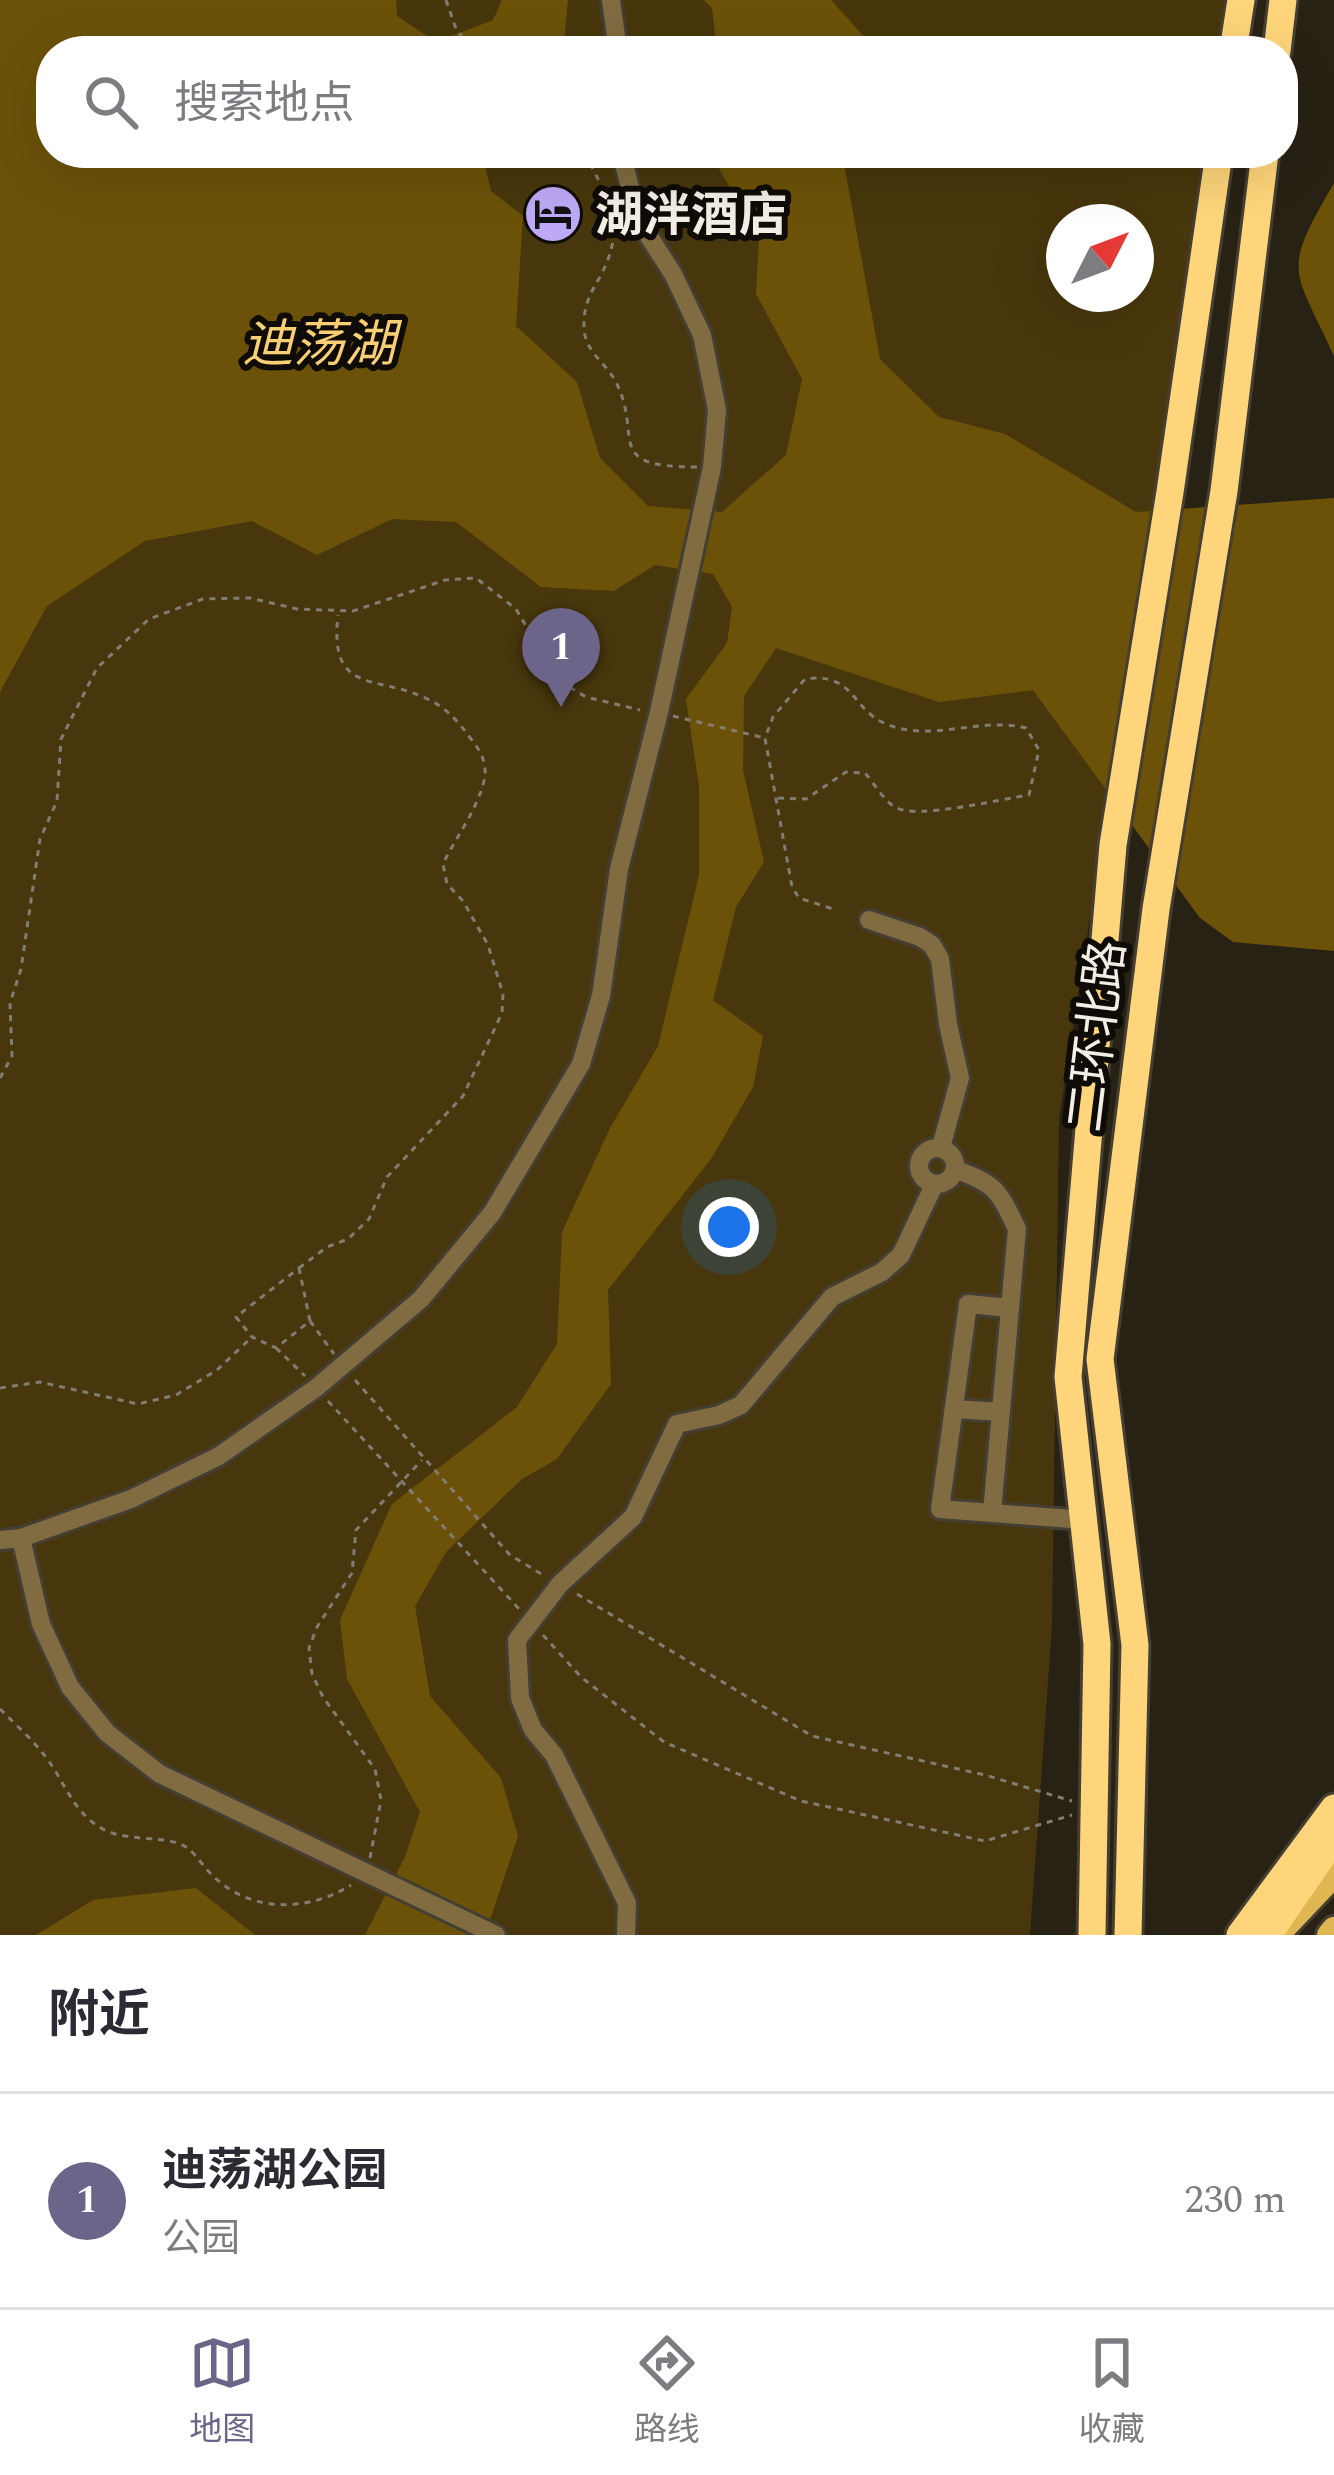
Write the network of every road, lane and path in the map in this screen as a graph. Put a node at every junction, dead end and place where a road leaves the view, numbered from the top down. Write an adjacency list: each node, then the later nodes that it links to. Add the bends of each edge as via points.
1 (446, 0): 5 (path)
2 (1241, 0): 7 (highway)
3 (1283, 0): 8 (highway)
4 (612, 1): 6 (lane)
5 (461, 36)
6 (616, 36)
7 (1236, 36)
8 (1279, 36)
9 (593, 168): 13 (path, via 611,199 615,237 589,293 584,330 621,393 627,443 652,466)
10 (625, 168): 13 (lane, via 639,221 701,335 717,410)
11 (1217, 168): 37 (highway, 二环北路, via 1113,845 1068,1377)
12 (1263, 168): 51 (highway, 二环北路, via 1100,1359 1135,1645)
13 (712, 467): 15 (lane)
14 (338, 611): 15 (path, via 476,578 516,609 558,680 586,697); 20 (path, via 203,599 149,619 97,668 61,740 57,800 40,839 10,1003 11,1056); 24 (path, via 335,637 352,674 452,712 481,752 486,775 478,801 442,864 488,945 502,1013 463,1096 387,1177 368,1219)
15 (659, 712): 16 (path); 29 (lane, via 580,1064 492,1213 421,1299)
16 (765, 738): 17 (path); 17 (path, via 773,717 813,678 845,684 882,722 932,734 1007,723 1026,728 1039,750 1029,795 963,808 894,807 865,773 846,772 806,800)
17 (778, 798): 18 (path, via 793,887 799,898)
18 (832, 909)
19 (869, 920): 21 (lane, via 920,937 940,959 960,1078)
20 (0, 1078)
21 (940, 1148): 22 (lane, via 953,1155); 23 (lane, via 926,1150 918,1163)
22 (956, 1170): 23 (lane); 25 (lane, via 985,1179 1017,1229)
23 (934, 1185): 40 (lane, via 901,1255 832,1297 741,1405 676,1424 633,1517)
24 (299, 1268): 26 (path); 27 (path, via 236,1317)
25 (1010, 1307): 32 (lane, via 968,1304); 33 (lane)
26 (310, 1321): 28 (path); 29 (path)
27 (252, 1337): 28 (path); 30 (path, via 176,1396 138,1404 40,1382)
28 (276, 1348): 31 (path)
29 (342, 1366): 31 (lane); 34 (path)
30 (0, 1388)
31 (316, 1388): 35 (path); 38 (lane, via 219,1456 131,1499)
32 (955, 1409): 33 (lane); 36 (lane, via 940,1509)
33 (1001, 1412): 36 (lane)
34 (424, 1458): 35 (path); 40 (path, via 510,1556)
35 (402, 1480): 41 (path); 46 (path, via 356,1530 352,1573 309,1648 323,1696 375,1769 381,1801)
36 (992, 1513): 37 (lane)
37 (1084, 1520): 43 (highway, 二环北路, via 1097,1644)
38 (21, 1538): 39 (lane); 46 (lane, via 41,1624 70,1688 106,1733 160,1774)
39 (0, 1540)
40 (560, 1585): 41 (lane); 43 (path, via 812,1736)
41 (529, 1620): 43 (path, via 580,1677 664,1742 801,1801 985,1841); 49 (lane, via 517,1640 520,1698 626,1904)
42 (0, 1709): 46 (path, via 46,1756 77,1809 101,1828 187,1847 217,1880 260,1904 291,1906 338,1893)
43 (1097, 1808): 50 (highway, 二环北路)
44 (1334, 1808): 52 (highway)
45 (1334, 1839): 53 (highway)
46 (367, 1874): 48 (lane)
47 (1334, 1875): 54 (main road)
48 (496, 1935)
49 (626, 1935)
50 (1092, 1935)
51 (1128, 1935)
52 (1240, 1935)
53 (1268, 1935)
54 (1278, 1935)

